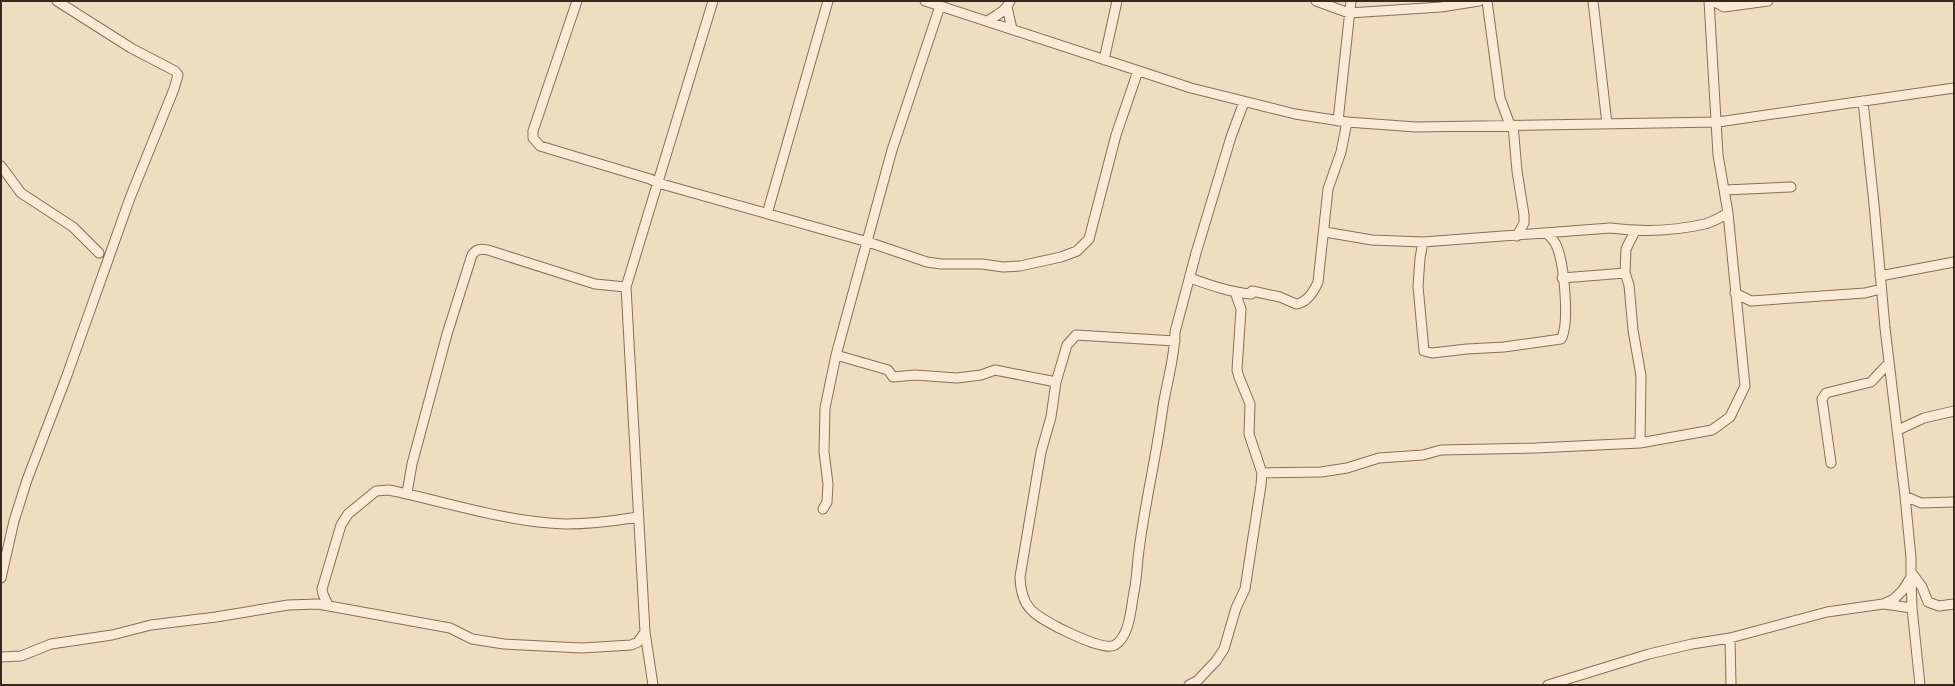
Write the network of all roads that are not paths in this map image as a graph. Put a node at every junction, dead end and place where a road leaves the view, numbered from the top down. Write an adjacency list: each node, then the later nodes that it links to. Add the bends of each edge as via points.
1 (57, 1): 71 (street, via 178,75 130,198 27,480 14,521)
2 (577, 1): 31 (street, via 537,115 533,138 546,149)
3 (713, 1): 31 (street)
4 (828, 1): 35 (street)
5 (925, 1): 15 (street)
6 (1117, 1): 21 (street)
7 (1316, 1): 17 (street)
8 (1351, 1): 17 (street)
9 (1593, 1): 28 (street)
10 (1709, 1): 19 (street)
11 (1713, 1): 16 (street)
12 (1768, 1): 16 (street)
13 (1483, 2): 17 (street); 29 (street, via 1499,94 1503,110)
14 (1008, 4): 18 (street); 20 (street)
15 (940, 6): 18 (street); 43 (street, via 892,150)
16 (1724, 8): 19 (street)
17 (1349, 13): 26 (street)
18 (989, 20): 20 (street)
19 (1710, 21): 27 (street)
20 (1012, 29): 21 (street)
21 (1104, 60): 22 (street)
22 (1138, 71): 25 (street); 43 (street, via 1116,135 1089,239 1077,251 1020,266 996,267 927,262)
23 (1954, 88): 24 (street)
24 (1862, 101): 27 (street); 49 (street)
25 (1244, 102): 26 (street); 50 (street, via 1231,137)
26 (1342, 122): 29 (street, via 1416,128); 38 (street, via 1341,152 1328,188)
27 (1718, 122): 28 (street); 33 (street, via 1718,155)
28 (1607, 124): 29 (street)
29 (1512, 125): 36 (street)
30 (1, 166): 46 (street, via 22,193 73,227)
31 (658, 183): 35 (street); 52 (street)
32 (1791, 187): 33 (street)
33 (1725, 190): 34 (street)
34 (1728, 213): 37 (street, via 1707,224); 55 (street)
35 (767, 214): 43 (street)
36 (1524, 223): 41 (street); 42 (street)
37 (1635, 231): 39 (street, via 1610,228); 48 (street, via 1626,249)
38 (1325, 232): 44 (street, via 1372,240); 54 (street, via 1318,282 1315,290 1305,301 1296,304 1280,297 1252,291 1251,294)
39 (1566, 232): 40 (street); 45 (street)
40 (1546, 233): 41 (street); 45 (street, via 1554,239)
41 (1533, 234): 42 (street)
42 (1517, 236): 44 (street)
43 (868, 242): 57 (street)
44 (1423, 242): 51 (street, via 1418,286 1422,345 1427,353 1504,347 1561,339 1565,332 1566,303)
45 (1558, 248): 51 (street)
46 (99, 253)
47 (1954, 262): 49 (street)
48 (1625, 273): 51 (street); 62 (street, via 1629,285 1641,376)
49 (1880, 276): 53 (street)
50 (1190, 278): 54 (street); 56 (street)
51 (1562, 278)
52 (626, 286): 65 (street, via 596,284 488,250 476,251 472,255 455,304 412,464); 69 (street)
53 (1881, 289): 55 (street, via 1865,293 1750,301); 58 (street)
54 (1235, 292): 64 (street, via 1241,309 1237,370 1250,404 1249,434)
55 (1735, 293): 62 (street, via 1745,386 1730,417 1712,430)
56 (1175, 341): 59 (street, via 1076,336 1067,345); 59 (street, via 1127,631 1114,646 1106,647 1036,616 1023,600 1020,577 1041,452 1051,417)
57 (836, 355): 59 (street, via 888,370 893,377 915,375 957,378 981,375 995,370); 68 (street, via 825,408 824,452 828,484)
58 (1889, 363): 61 (street); 63 (street, via 1871,382 1826,393 1823,396)
59 (1056, 382)
60 (1954, 411): 61 (street, via 1924,418)
61 (1898, 430): 66 (street)
62 (1640, 442): 64 (street, via 1441,450 1424,455 1379,458 1347,468 1321,472)
63 (1831, 463)
64 (1262, 473): 80 (street, via 1245,589 1236,608 1224,649 1197,681)
65 (407, 493): 69 (street, via 539,522 566,524); 74 (street, via 376,491 348,514 341,525 322,589)
66 (1905, 496): 67 (street, via 1921,503); 70 (street)
67 (1954, 502)
68 (824, 509)
69 (638, 517): 76 (street)
70 (1911, 575): 72 (street, via 1899,595); 73 (street, via 1922,587 1928,602 1939,606); 75 (street)
71 (1, 578)
72 (1883, 604): 75 (street); 77 (street, via 1827,612)
73 (1954, 604)
74 (328, 605): 76 (street, via 450,628 472,639 526,646 582,648 631,645 638,642); 78 (street, via 288,605 151,625 112,635 51,644 21,656)
75 (1912, 608): 83 (street)
76 (645, 632): 79 (street)
77 (1730, 638): 81 (street, via 1649,654); 82 (street)
78 (1, 657)
79 (654, 685)
80 (1189, 685)
81 (1548, 685)
82 (1731, 685)
83 (1920, 685)

